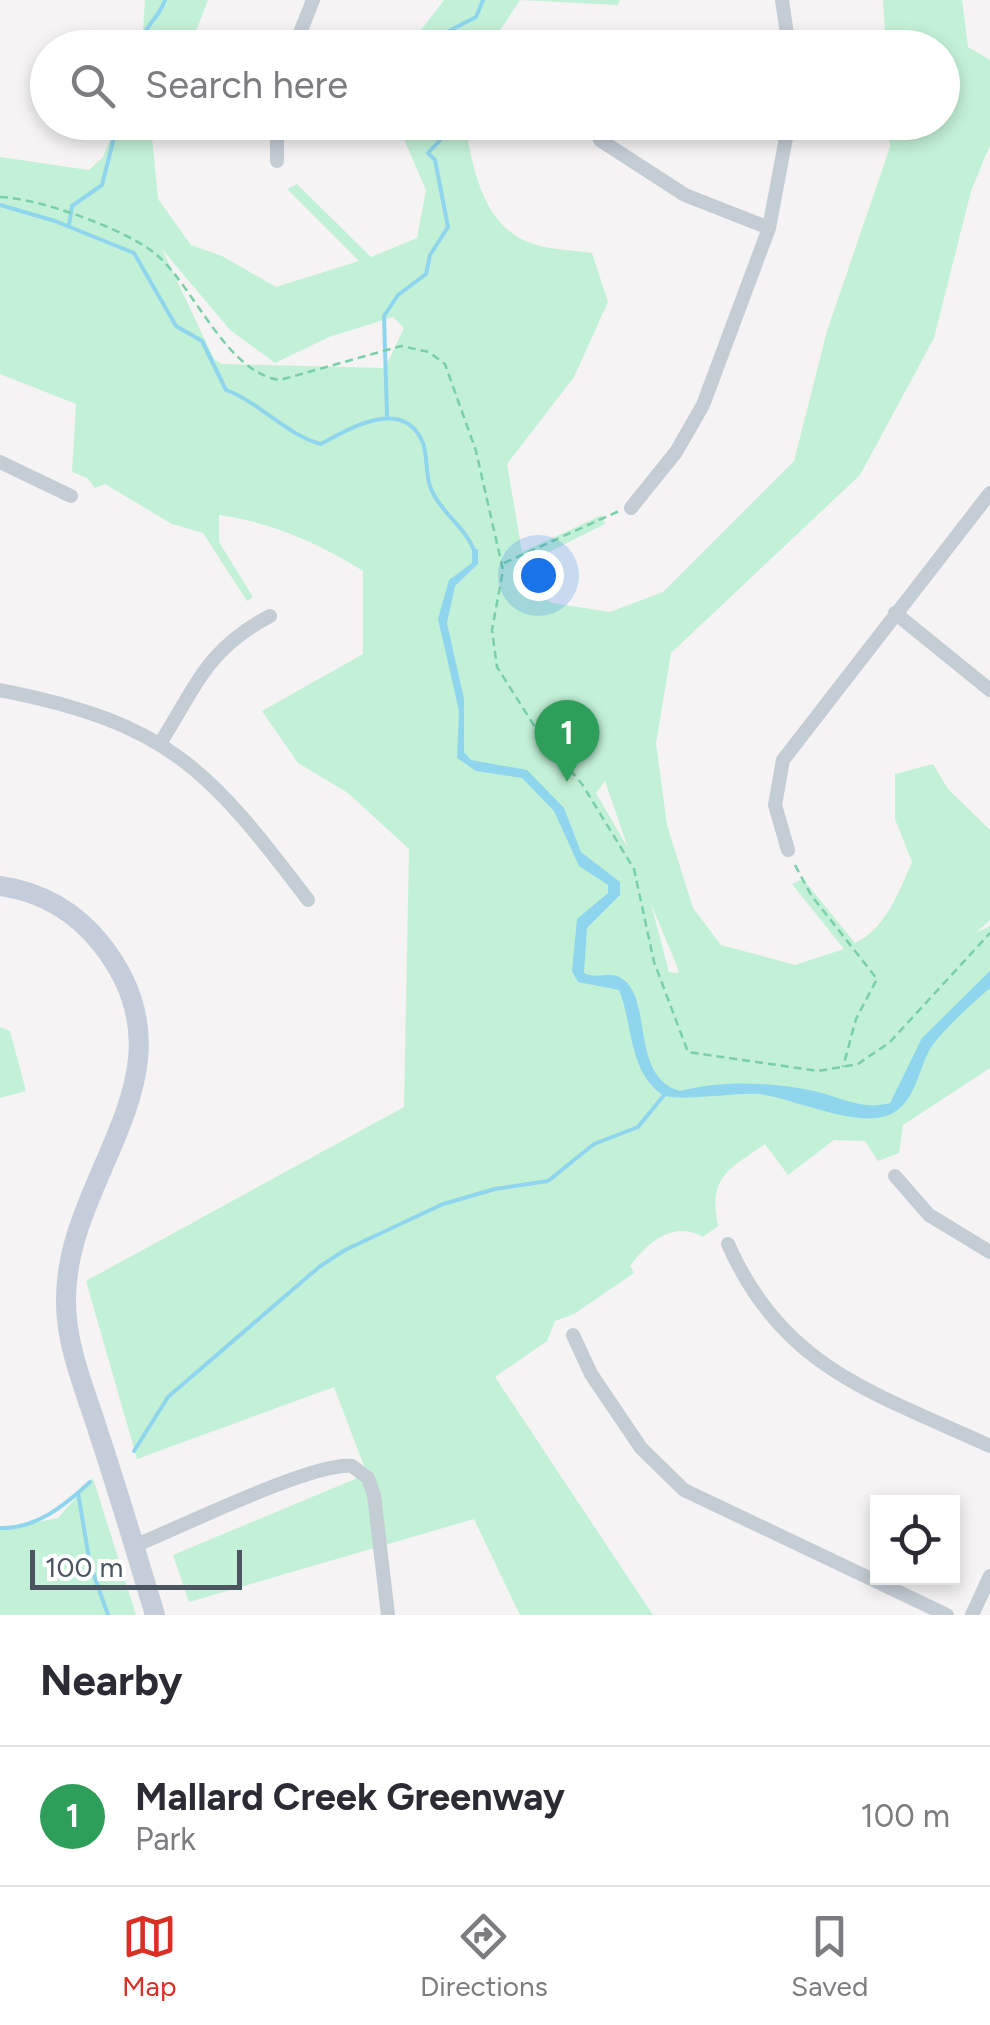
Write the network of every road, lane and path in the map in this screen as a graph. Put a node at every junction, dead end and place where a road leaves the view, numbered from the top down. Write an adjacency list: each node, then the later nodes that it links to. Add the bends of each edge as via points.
1 (314, 0): 3 (street)
2 (782, 0): 4 (street)
3 (302, 30)
4 (786, 30)
5 (277, 140): 8 (street)
6 (600, 140): 10 (street, via 685,195)
7 (786, 140): 10 (street)
8 (278, 162)
9 (0, 197): 15 (path, via 138,240 161,258 231,350 270,379 400,346 429,352 445,364 463,409)
10 (769, 228): 14 (street, via 702,405 676,452)
11 (0, 462): 13 (street)
12 (990, 493): 16 (street)
13 (72, 496)
14 (630, 508): 15 (path)
15 (502, 564): 25 (path, via 492,630 496,667 582,784 634,869 654,962 684,1048 775,1067)
16 (895, 613): 19 (street); 21 (street, via 783,760 775,805)
17 (270, 616): 20 (street, via 216,651)
18 (0, 690): 20 (street, via 81,708)
19 (990, 690)
20 (161, 742): 23 (street, via 238,808)
21 (788, 850): 25 (path, via 810,895 877,979 856,1019)
22 (0, 886): 31 (main road, via 37,895 84,922 124,979 140,1019 129,1101 71,1259 66,1293 71,1340)
23 (308, 900)
24 (990, 933): 25 (path, via 890,1042)
25 (842, 1069)
26 (895, 1176): 28 (street, via 929,1215)
27 (728, 1244): 30 (street, via 765,1309 810,1357)
28 (990, 1252)
29 (573, 1334): 35 (street, via 591,1374 641,1448 684,1490)
30 (990, 1446)
31 (134, 1546): 33 (main road); 34 (street, via 272,1488 352,1466 368,1478 374,1494)
32 (990, 1576): 36 (street)
33 (155, 1615)
34 (388, 1615)
35 (948, 1615)
36 (972, 1615)

